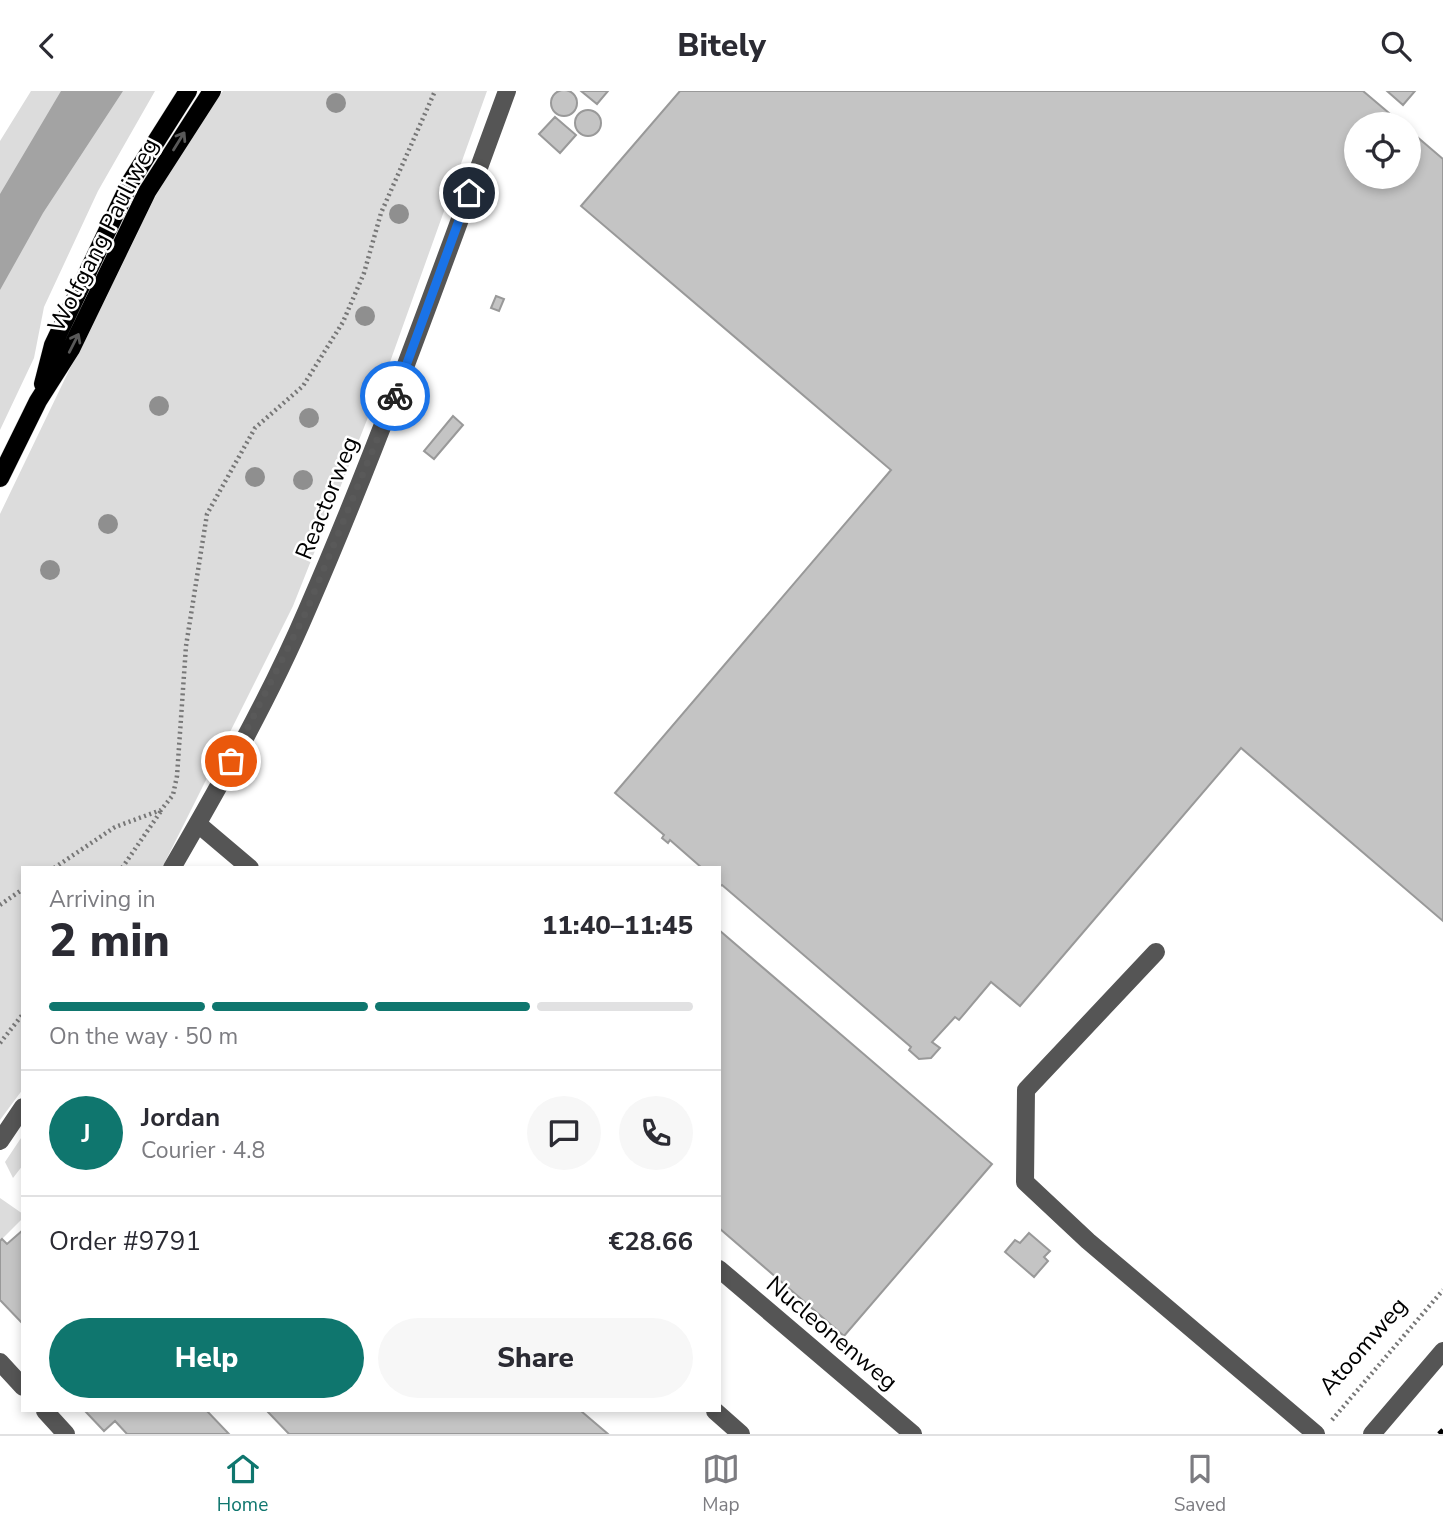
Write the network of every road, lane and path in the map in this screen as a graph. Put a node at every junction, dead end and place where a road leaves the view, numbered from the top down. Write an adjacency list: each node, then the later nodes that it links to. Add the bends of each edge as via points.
1 (188, 91): 5 (main road, Wolfgang Pauliweg, via 131,181 53,345)
2 (212, 91): 5 (main road, Wolfgang Pauliweg, one-way to 2, via 71,349 148,192)
3 (435, 91): 7 (path, via 381,213 364,273 343,322 303,386 255,428 207,514 186,646 177,776 173,795)
4 (507, 91): 8 (street, Reactorweg, via 395,396 306,612)
5 (38, 401): 6 (main road, Wolfgang Pauliweg)
6 (0, 478)
7 (164, 806): 9 (path, via 115,827); 10 (path)
8 (198, 824): 11 (street, Reactorweg); 12 (street)
9 (57, 866)
10 (123, 866)
11 (173, 866)
12 (248, 866)
13 (21, 890): 14 (path)
14 (0, 905)
15 (1156, 953): 27 (street, via 1026,1090 1025,1182 1088,1241)
16 (21, 1017): 17 (path)
17 (0, 1043)
18 (21, 1110): 19 (street)
19 (0, 1141)
20 (721, 1271): 30 (street, Nucleonenweg)
21 (1443, 1290): 27 (path, Atoomweg)
22 (1443, 1351): 31 (street)
23 (0, 1362): 24 (street)
24 (21, 1385)
25 (46, 1412): 28 (street)
26 (716, 1412): 29 (street)
27 (1322, 1429)
28 (66, 1434)
29 (741, 1434)
30 (913, 1434)
31 (1372, 1434)

